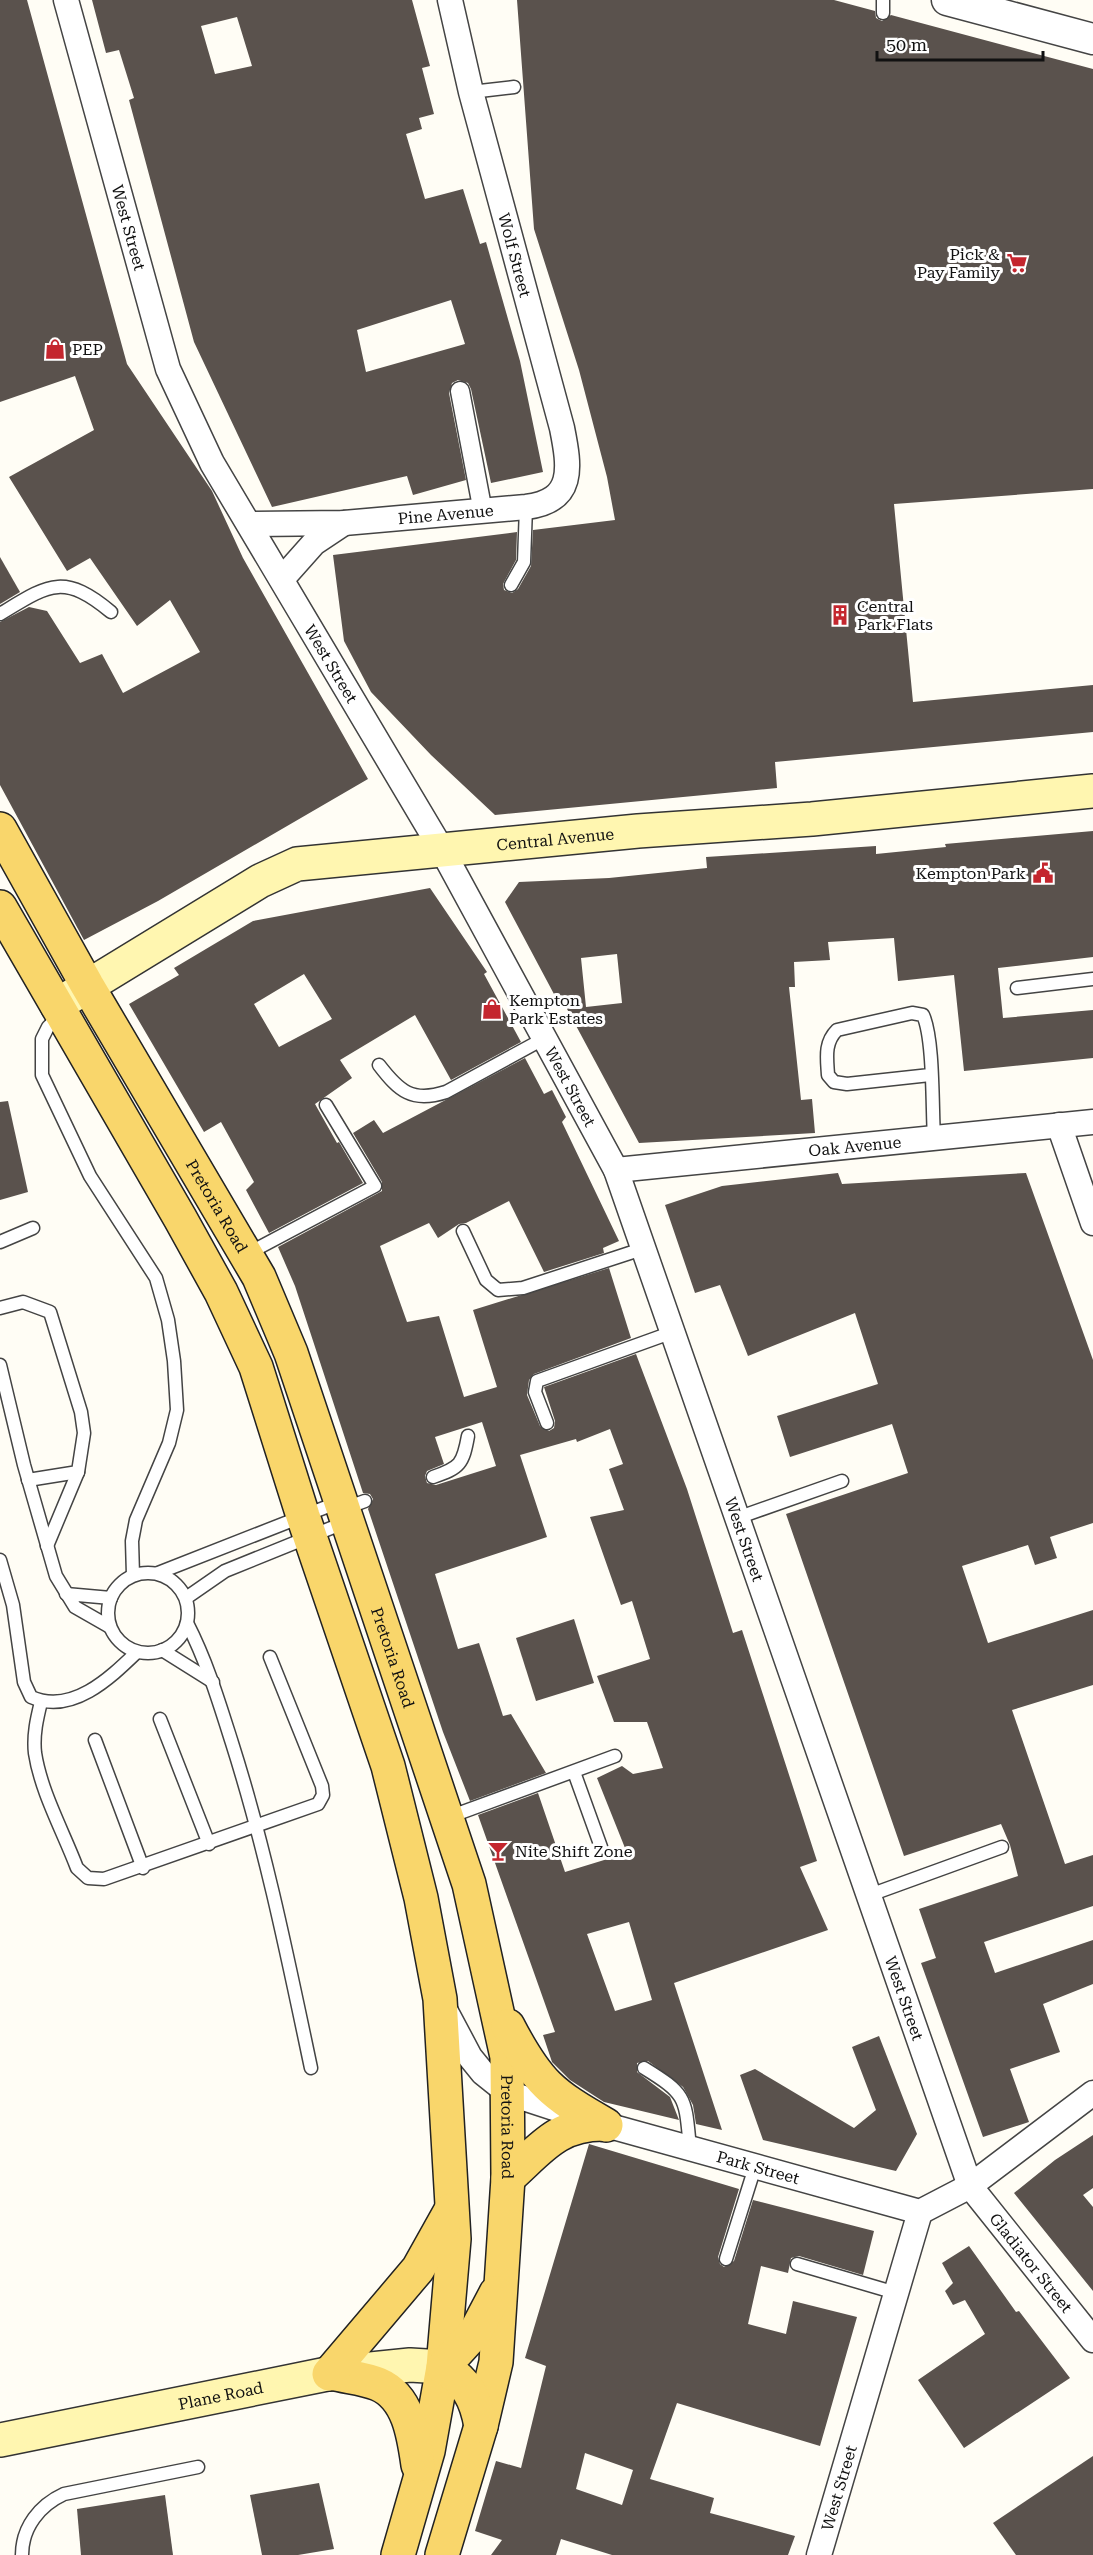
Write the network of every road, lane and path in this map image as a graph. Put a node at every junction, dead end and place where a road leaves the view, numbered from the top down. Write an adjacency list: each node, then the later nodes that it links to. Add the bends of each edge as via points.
1 (66, 0): 13 (street, West Street, via 168,369 212,463)
2 (450, 0): 8 (street, Wolf Street)
3 (883, 0): 5 (lane)
4 (947, 0): 6 (street)
5 (883, 13)
6 (1093, 39)
7 (514, 87): 8 (lane)
8 (471, 92): 10 (street, Wolf Street, via 566,447 563,486 558,497)
9 (460, 391): 11 (street)
10 (536, 505): 11 (street, Pine Avenue); 15 (lane, via 524,562)
11 (483, 512): 12 (street, Pine Avenue)
12 (344, 523): 13 (street, Pine Avenue); 14 (street, Pine Avenue, via 314,543)
13 (250, 524): 14 (street, West Street)
14 (282, 579): 20 (street, West Street)
15 (511, 585)
16 (111, 612): 17 (lane, via 89,594 72,587 38,592)
17 (0, 614)
18 (1093, 791): 20 (main road, Central Avenue)
19 (0, 829): 23 (main road, Pretoria Road)
20 (442, 850): 23 (main road, Central Avenue, via 291,865); 26 (street, West Street)
21 (0, 907): 25 (main road)
22 (1093, 979): 24 (lane)
23 (87, 985): 25 (main road, Central Avenue); 39 (main road, Pretoria Road)
24 (1017, 988)
25 (59, 1009): 51 (main road, via 221,1292 256,1367); 55 (lane, via 42,1039 42,1075 90,1176 156,1278 174,1361 177,1410 169,1443 136,1520)
26 (545, 1038): 27 (lane, via 431,1097 412,1095 394,1085); 33 (street, West Street)
27 (379, 1065)
28 (930, 1075): 28 (lane, via 923,1015 912,1013 837,1030 829,1038 828,1075 834,1082); 32 (lane)
29 (326, 1105): 39 (lane, via 375,1186)
30 (1093, 1122): 31 (street, Oak Avenue)
31 (1059, 1125): 32 (street, Oak Avenue); 34 (street)
32 (934, 1138): 33 (street, Oak Avenue)
33 (616, 1170): 38 (street, West Street)
34 (1093, 1223)
35 (33, 1228): 37 (lane)
36 (463, 1231): 38 (lane, via 486,1280 498,1290 535,1285)
37 (0, 1242)
38 (642, 1249): 41 (street, West Street)
39 (246, 1255): 49 (main road, Pretoria Road, via 291,1353)
40 (0, 1308): 45 (lane, via 23,1302 50,1312 81,1412 84,1433)
41 (673, 1332): 43 (lane, via 537,1381 535,1392); 50 (street, West Street)
42 (0, 1365): 47 (lane)
43 (547, 1423)
44 (468, 1436): 46 (lane, via 459,1466)
45 (78, 1472): 47 (lane); 52 (lane)
46 (433, 1478)
47 (28, 1480): 52 (lane)
48 (842, 1481): 50 (lane)
49 (349, 1508): 51 (lane); 51 (lane); 70 (main road, Pretoria Road)
50 (737, 1518): 76 (street, West Street)
51 (307, 1527): 54 (lane); 58 (lane, via 225,1571); 77 (main road, via 387,1766 421,1898)
52 (47, 1546): 56 (lane)
53 (0, 1560): 65 (lane, via 13,1605 24,1682 31,1697)
54 (158, 1574): 55 (lane); 58 (lane, via 170,1579)
55 (133, 1575): 57 (lane, via 122,1581)
56 (66, 1594): 57 (lane); 60 (lane, via 81,1612)
57 (111, 1598): 60 (lane, via 107,1615)
58 (186, 1598): 59 (lane)
59 (187, 1623): 61 (lane, via 182,1635); 64 (lane)
60 (110, 1627): 62 (lane, via 116,1638)
61 (162, 1650): 62 (lane); 64 (lane)
62 (137, 1652): 65 (lane, via 106,1682 90,1691 66,1700)
63 (270, 1657): 71 (lane, via 323,1795 318,1804)
64 (213, 1683): 71 (lane)
65 (41, 1702): 75 (lane, via 35,1725 35,1752 77,1868 88,1878 104,1880)
66 (160, 1719): 72 (lane)
67 (95, 1740): 75 (lane)
68 (615, 1756): 69 (lane)
69 (574, 1772): 70 (lane); 73 (lane)
70 (448, 1818): 78 (main road, Pretoria Road, via 469,1884)
71 (257, 1827): 72 (lane); 80 (lane)
72 (209, 1844): 75 (lane)
73 (601, 1847)
74 (1002, 1847): 76 (lane)
75 (143, 1868)
76 (867, 1896): 87 (street, West Street)
77 (440, 1999): 81 (street, Park Street, via 470,2057); 88 (main road)
78 (497, 2006): 81 (main road, Pretoria Road, via 507,2057); 83 (main road, via 544,2083 556,2095)
79 (644, 2067): 84 (lane, via 680,2093)
80 (311, 2068)
81 (508, 2093): 83 (street, Park Street); 86 (main road, Pretoria Road)
82 (1093, 2093): 87 (street)
83 (604, 2124): 84 (street, Park Street); 86 (main road, via 585,2124 556,2134)
84 (690, 2148): 85 (street, Park Street)
85 (755, 2167): 89 (street, Park Street); 90 (lane)
86 (508, 2178): 92 (main road, Pretoria Road)
87 (970, 2187): 89 (street); 94 (street, Gladiator Street)
88 (454, 2203): 95 (main road); 96 (main road, via 417,2269)
89 (920, 2212): 93 (street, West Street)
90 (726, 2259)
91 (798, 2264): 93 (lane)
92 (503, 2281): 95 (main road, via 476,2331); 97 (main road, Pretoria Road, via 496,2362)
93 (896, 2293): 104 (street, West Street)
94 (1093, 2340)
95 (442, 2367): 96 (main road, Plane Road, via 410,2365); 97 (main road, via 469,2388 478,2405); 100 (main road)
96 (331, 2373): 98 (main road, Plane Road); 100 (main road, via 379,2384 392,2393 406,2412 414,2435)
97 (481, 2426): 103 (main road, Pretoria Road)
98 (0, 2440)
99 (198, 2467): 101 (lane, via 58,2496 34,2517)
100 (420, 2476): 102 (main road)
101 (22, 2555)
102 (398, 2555)
103 (442, 2555)
104 (819, 2555)

